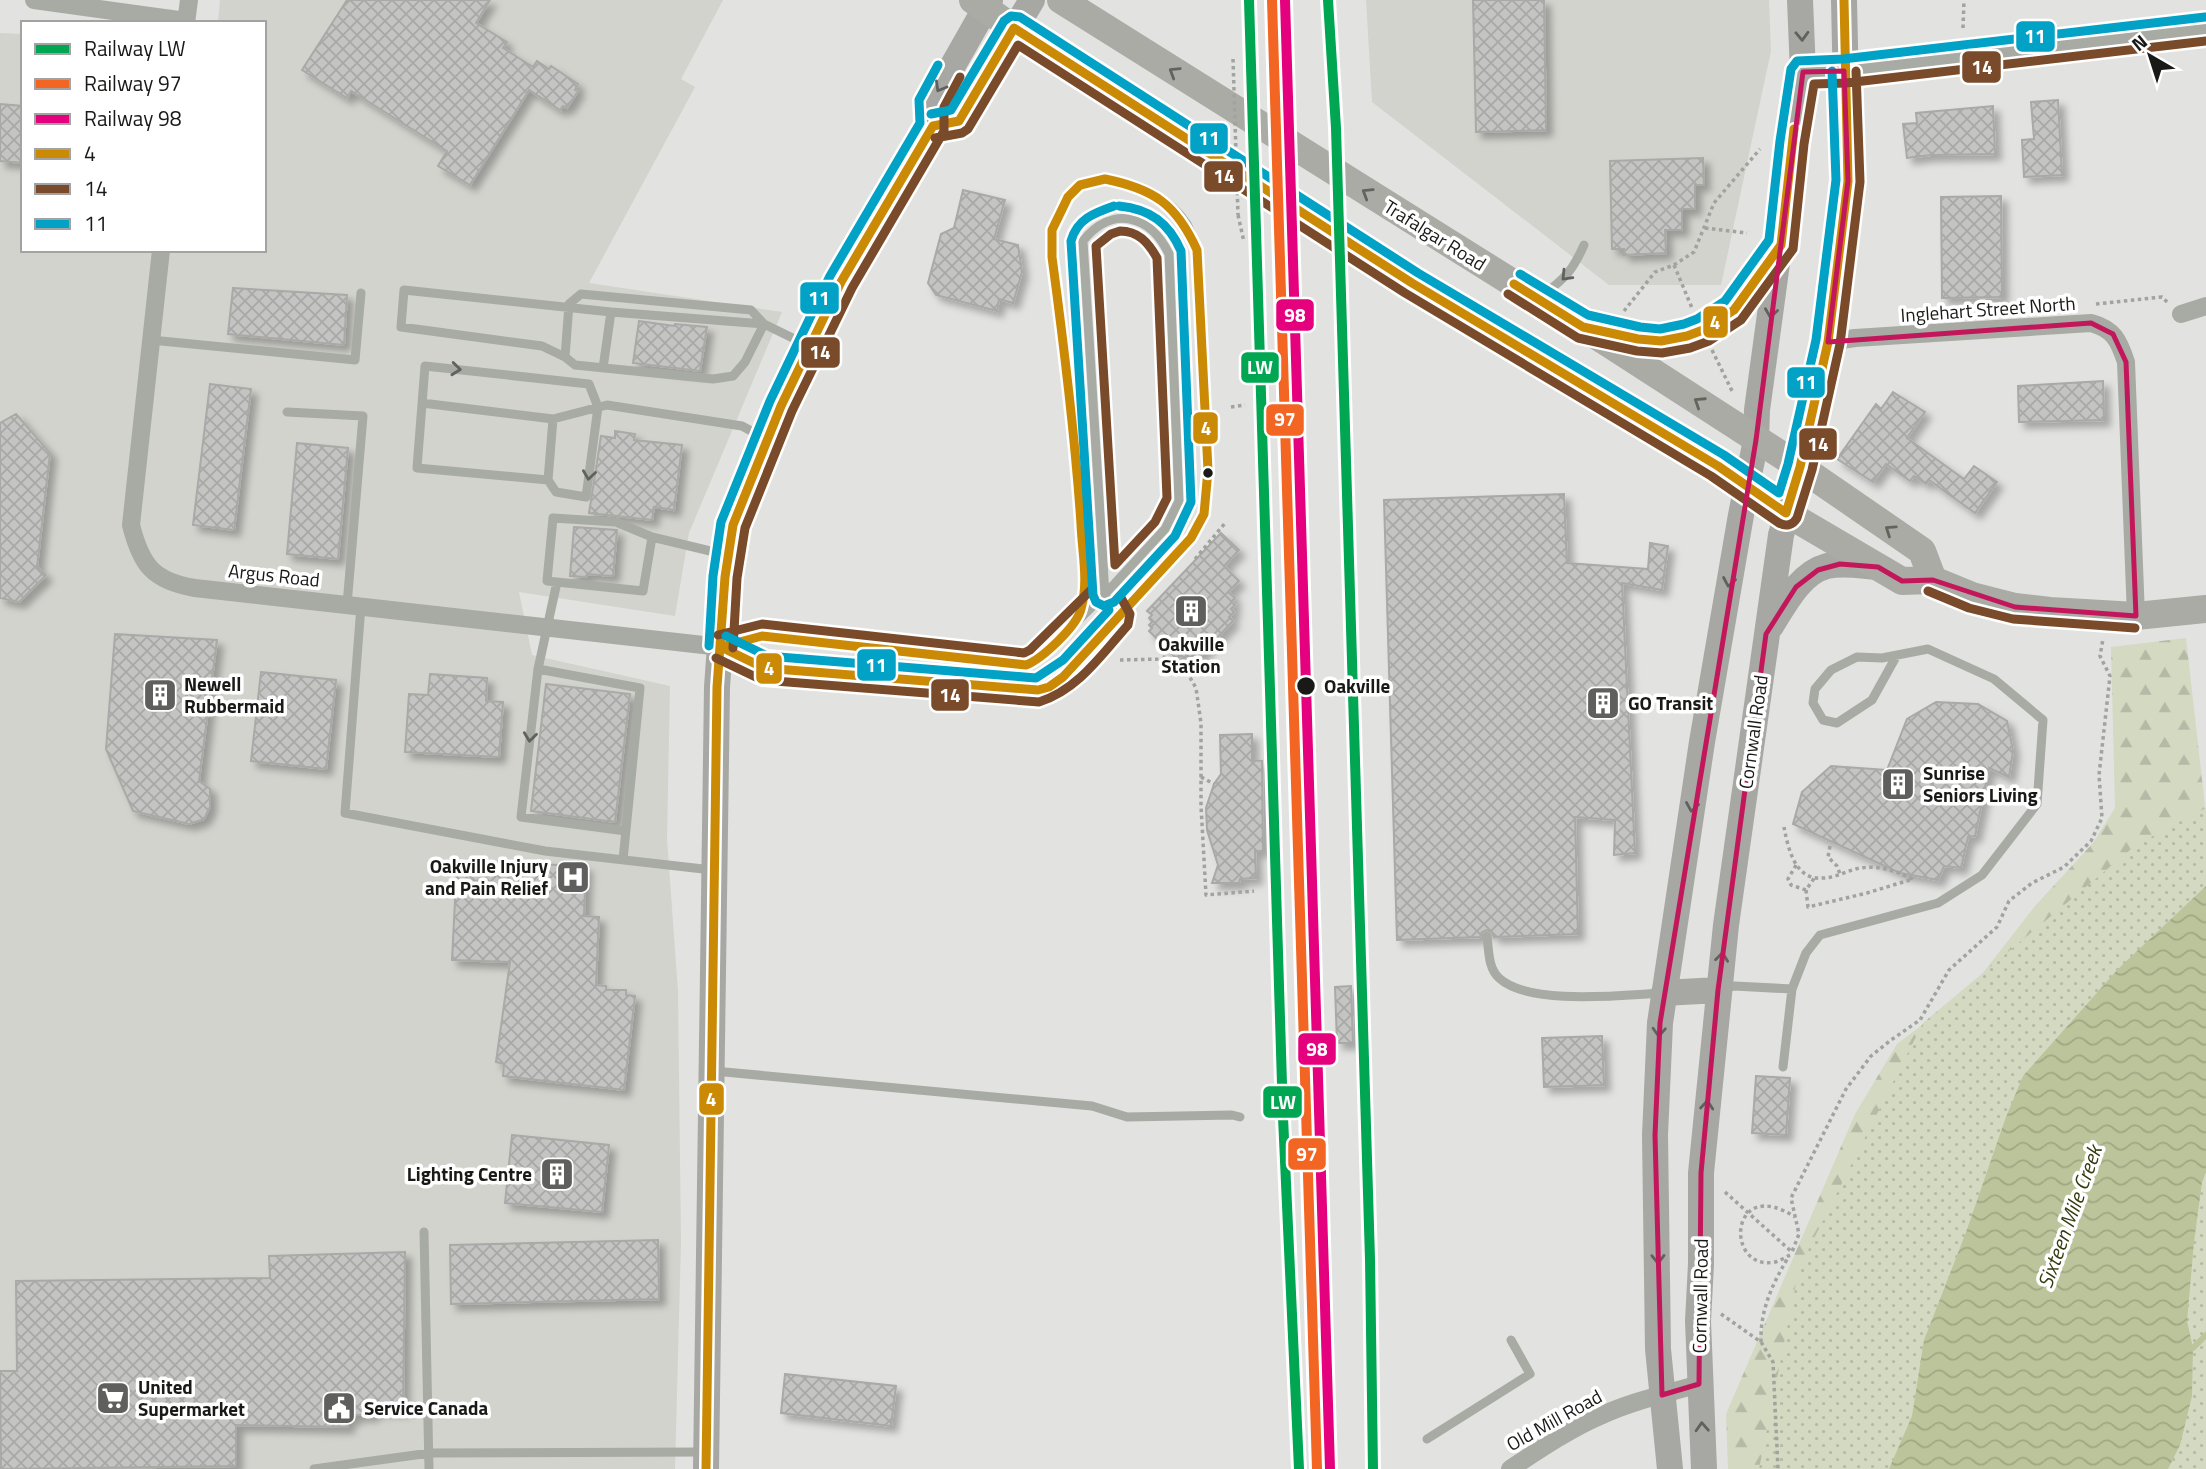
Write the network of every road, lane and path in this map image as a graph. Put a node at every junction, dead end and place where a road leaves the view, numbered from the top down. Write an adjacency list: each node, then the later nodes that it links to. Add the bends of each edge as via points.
1 (34, 0): 9 (street)
2 (189, 0): 10 (street)
3 (1032, 0): 11 (main road)
4 (1061, 0): 27 (main road, Trafalgar Road, one-way to 4)
5 (1800, 0): 16 (main road, one-way to 16)
6 (1844, 0): 15 (main road, Cornwall Road)
7 (1964, 0): 12 (path)
8 (983, 3): 11 (main road); 17 (main road, one-way to 17, via 931,104)
9 (179, 21)
10 (186, 21)
11 (1014, 28): 17 (main road, via 959,121); 54 (main road, via 1412,283)
12 (1963, 28)
13 (2206, 29): 15 (street)
14 (1233, 59): 21 (path, bridge, via 1238,215)
15 (1844, 71): 16 (street); 39 (main road, Cornwall Road, via 1848,180)
16 (1803, 72): 23 (main road)
17 (933, 126): 40 (main road, via 841,282)
18 (1760, 149): 19 (path, via 1714,203)
19 (1706, 228): 20 (path); 25 (path, via 1694,252)
20 (1746, 233)
21 (1244, 242)
22 (1584, 245): 27 (lane, one-way to 27, via 1563,281)
23 (1781, 245): 36 (main road, via 1734,310 1703,330 1661,341); 51 (main road, one-way to 51)
24 (161, 252): 38 (street, Argus Road)
25 (1674, 265): 31 (path, via 1655,272); 33 (path)
26 (361, 293): 38 (lane, via 355,360)
27 (1538, 299): 36 (main road, Trafalgar Road)
28 (2206, 306): 32 (street)
29 (569, 309): 30 (lane); 35 (lane, via 581,294 751,310); 41 (lane); 41 (lane, via 404,289 401,327 542,346)
30 (611, 313): 35 (lane); 42 (lane)
31 (1621, 314)
32 (2180, 314): 34 (path, via 2162,297 2096,302)
33 (1695, 315)
34 (2091, 323): 39 (street, Inglehart Street North); 64 (street, Inglehart Street North, via 2105,326 2113,334 2126,362)
35 (764, 324): 40 (lane); 42 (lane, via 733,376 713,379)
36 (1583, 327): 51 (main road, Trafalgar Road, one-way to 36)
37 (1707, 338): 43 (path)
38 (151, 340): 62 (street, Argus Road, via 131,525 146,565 161,579 177,585)
39 (1828, 342): 52 (main road, Cornwall Road)
40 (810, 346): 50 (main road)
41 (565, 357): 42 (lane, via 575,365)
42 (603, 368)
43 (1735, 398)
44 (422, 403): 46 (lane, one-way to 46, via 425,366 589,384); 49 (lane); 53 (lane, via 417,468)
45 (1245, 405): 47 (path)
46 (598, 407): 49 (lane); 50 (lane, via 712,420 742,426); 53 (lane, one-way to 53, via 586,497 556,492)
47 (1231, 407)
48 (287, 412): 62 (lane, via 363,416)
49 (553, 419): 53 (lane)
50 (768, 439): 57 (main road, via 733,525)
51 (1756, 440): 52 (main road, Trafalgar Road); 54 (main road)
52 (1800, 467): 55 (main road, Cornwall Road); 59 (main road, Trafalgar Road, one-way to 52, via 1922,551)
53 (548, 480)
54 (1746, 486): 55 (main road); 90 (main road, one-way to 90)
55 (1786, 513): 58 (main road); 68 (main road, Cornwall Road)
56 (652, 537): 57 (lane); 60 (lane, via 643,592); 60 (lane, via 616,522 552,518 547,581)
57 (729, 555): 69 (main road)
58 (1878, 568): 59 (main road, via 1902,581); 68 (main road, via 1840,564 1811,574 1796,587)
59 (1933, 579): 64 (main road, via 2014,607)
60 (558, 582): 67 (lane)
61 (1105, 594): 61 (lane, via 1083,241 1094,226 1118,218 1136,219 1152,230 1168,254 1179,501 1165,529); 65 (lane); 66 (lane)
62 (354, 606): 67 (street, Argus Road); 80 (lane, via 345,813 545,851)
63 (2206, 609): 64 (main road)
64 (2136, 616): 96 (path, via 2103,640 2100,656 2110,676 2099,775 2102,818 2091,841 2064,866 2009,901 1997,927 1949,970 1920,1020 1871,1056 1846,1089 1791,1198)
65 (1118, 618): 66 (lane, via 1191,538 1204,514 1208,470 1197,250 1187,225 1164,200 1134,184 1105,179 1080,185 1068,197 1052,230 1077,452 1085,585); 69 (lane, via 1063,677 1038,690 764,668)
66 (1078, 619): 69 (lane, via 1037,661 1026,665 762,636)
67 (547, 627): 69 (street, Argus Road); 74 (lane)
68 (1766, 634): 89 (main road, Cornwall Road, one-way to 68)
69 (721, 647): 82 (main road)
70 (1166, 648): 72 (path)
71 (1897, 655): 71 (lane, via 1857,657 1831,670 1815,689 1813,703 1823,720 1837,723 1872,700); 88 (lane, via 1928,649 1994,679 2043,720 2037,804 1982,875 1938,903 1820,935 1806,953)
72 (1164, 659): 73 (path); 75 (path, via 1188,674 1196,688)
73 (1120, 660)
74 (538, 669): 78 (lane, via 640,688); 78 (lane, one-way to 78, via 521,817)
75 (1201, 777): 76 (path); 86 (path, via 1206,895)
76 (1214, 784)
77 (1784, 827): 81 (path)
78 (626, 831): 80 (lane)
79 (1830, 846): 83 (path, via 1828,857)
80 (623, 860): 82 (lane)
81 (1796, 865): 84 (path); 85 (path, via 1788,879 1791,885)
82 (714, 870): 92 (main road)
83 (1840, 874): 84 (path); 85 (path, via 1887,868 1913,879 1808,907)
84 (1815, 877): 85 (path)
85 (1806, 890)
86 (1254, 891)
87 (1487, 937): 90 (lane, via 1497,977 1537,995)
88 (1792, 989): 89 (lane, via 1734,986); 91 (lane)
89 (1718, 990): 90 (main road); 102 (main road, Cornwall Road, one-way to 89, via 1701,1172)
90 (1664, 993): 103 (main road, one-way to 103, via 1655,1135)
91 (1783, 1067)
92 (712, 1071): 93 (lane, via 1092,1106 1127,1117); 106 (main road)
93 (1240, 1117)
94 (1721, 1188): 95 (path)
95 (1746, 1214): 96 (path, via 1768,1205); 98 (path); 98 (path, via 1739,1231 1742,1246 1751,1256 1774,1262)
96 (1795, 1217): 98 (path, via 1799,1234)
97 (424, 1233): 105 (lane)
98 (1791, 1254): 101 (path, via 1773,1284 1760,1322)
99 (1719, 1313): 101 (path)
100 (1511, 1340): 104 (lane, via 1530,1374)
101 (1761, 1342): 112 (path, via 1773,1362)
102 (1699, 1384): 103 (street, Old Mill Road); 111 (main road, Cornwall Road, one-way to 102)
103 (1662, 1395): 109 (street, Old Mill Road, via 1600,1415); 110 (main road)
104 (1427, 1439)
105 (430, 1453): 106 (lane); 107 (lane); 108 (lane)
106 (706, 1460)
107 (314, 1469)
108 (429, 1469)
109 (1510, 1469)
110 (1670, 1469)
111 (1704, 1469)
112 (1778, 1469)

